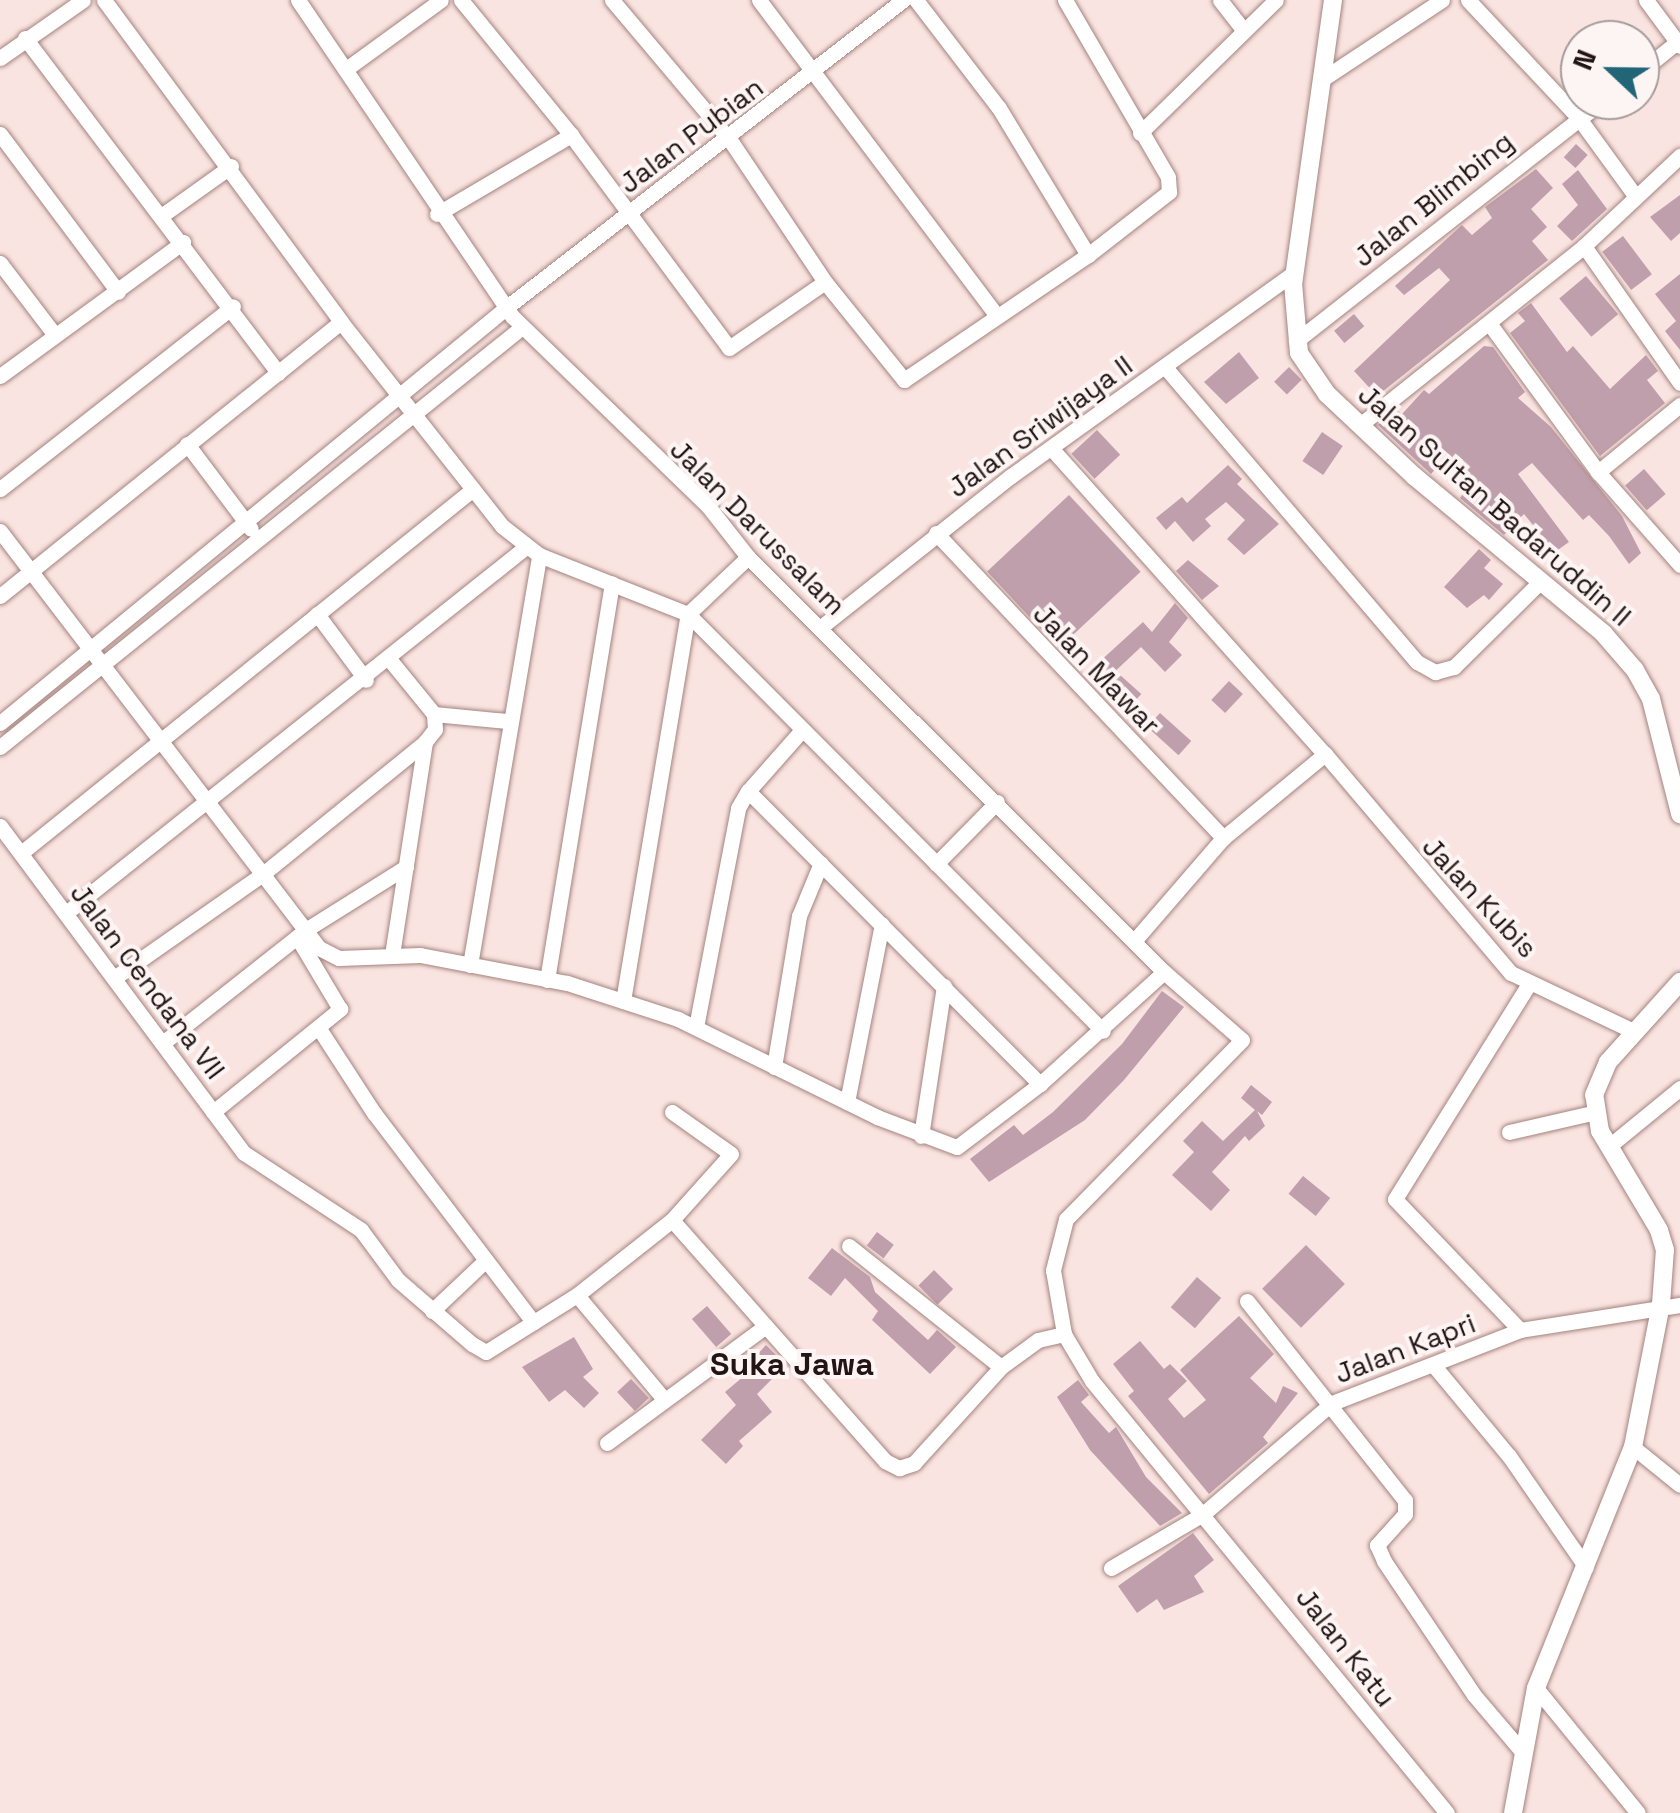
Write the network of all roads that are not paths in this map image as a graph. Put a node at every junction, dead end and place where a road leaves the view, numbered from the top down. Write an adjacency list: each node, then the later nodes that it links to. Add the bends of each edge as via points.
1 (82, 0): 18 (street)
2 (104, 0): 32 (street)
3 (298, 0): 21 (street, Jalan Darussalam)
4 (441, 0): 21 (street)
5 (461, 0): 29 (street)
6 (612, 0): 30 (street)
7 (759, 0): 22 (street)
8 (903, 0): 22 (street, Jalan Pubian)
9 (916, 0): 39 (street, via 999,108)
10 (1065, 0): 27 (street)
11 (1220, 0): 17 (street)
12 (1276, 0): 17 (street)
13 (1333, 0): 23 (street, Jalan Sultan Badaruddin II)
14 (1442, 0): 23 (street)
15 (1468, 0): 24 (street)
16 (1646, 0): 19 (street)
17 (1244, 29): 27 (street)
18 (26, 38): 20 (street); 36 (street)
19 (1678, 44)
20 (0, 58)
21 (346, 68): 35 (street, Jalan Darussalam)
22 (814, 73): 30 (street, Jalan Pubian); 46 (street)
23 (1321, 80): 41 (street, Jalan Sultan Badaruddin II)
24 (1560, 99)
25 (1575, 120): 51 (street, Jalan Blimbing)
26 (1579, 120): 33 (street)
27 (1140, 133): 39 (street, via 1168,177 1169,192)
28 (0, 134): 43 (street)
29 (570, 135): 34 (street); 35 (street)
30 (730, 140): 34 (street, Jalan Pubian); 42 (street)
31 (1680, 156): 33 (street)
32 (231, 166): 36 (street); 47 (street)
33 (1634, 194): 38 (street)
34 (631, 212): 42 (street, via 733,349); 45 (street, Jalan Pubian)
35 (437, 214): 45 (street, Jalan Darussalam)
36 (161, 216): 37 (street)
37 (183, 242): 43 (street); 44 (street)
38 (1584, 246): 48 (street); 55 (street)
39 (1088, 255): 46 (street)
40 (0, 263): 50 (street)
41 (1294, 273): 51 (street, Jalan Sultan Badaruddin II); 52 (street, Jalan Sriwijaya II)
42 (826, 282): 46 (street, via 904,380)
43 (118, 292): 50 (street)
44 (232, 306): 53 (street); 64 (street)
45 (507, 307): 49 (street, Jalan Darussalam); 56 (street, Jalan Pubian)
46 (996, 315)
47 (342, 322): 53 (street); 56 (street)
48 (1488, 323): 59 (street); 62 (street)
49 (522, 326): 58 (street); 70 (street, Jalan Darussalam, via 708,506)
50 (54, 334): 54 (street)
51 (1296, 341): 59 (street, Jalan Sultan Badaruddin II, via 1311,375)
52 (1165, 367): 61 (street, Jalan Sriwijaya II); 73 (street, via 1417,662 1435,672 1454,667)
53 (278, 372): 60 (street)
54 (0, 376)
55 (1680, 383)
56 (400, 395): 58 (street); 65 (street, Jalan Pubian)
57 (1680, 405): 62 (street)
58 (414, 414): 63 (street); 68 (street)
59 (1360, 425): 73 (street, Jalan Sultan Badaruddin II)
60 (187, 444): 65 (street); 72 (street)
61 (1050, 448): 67 (street, Jalan Sriwijaya II); 90 (street, Jalan Kubis)
62 (1598, 472): 71 (street)
63 (473, 489): 69 (street); 76 (street)
64 (0, 490)
65 (246, 521): 68 (street); 79 (street, Jalan Pubian)
66 (0, 531): 72 (street)
67 (936, 532): 78 (street, Jalan Sriwijaya II); 96 (street, Jalan Mawar)
68 (258, 539): 81 (street)
69 (533, 550): 74 (street); 80 (street); 85 (street)
70 (748, 556): 77 (street); 78 (street, Jalan Darussalam)
71 (1680, 565)
72 (31, 572): 75 (street); 79 (street)
73 (1541, 580): 94 (street, Jalan Sultan Badaruddin II, via 1603,632 1635,670 1651,699)
74 (612, 582): 77 (street); 110 (street)
75 (0, 596)
76 (317, 614): 82 (street); 88 (street)
77 (688, 614): 86 (street); 114 (street)
78 (821, 627): 92 (street, Jalan Darussalam)
79 (91, 648): 81 (street); 84 (street, Jalan Pubian)
80 (390, 660): 82 (street); 83 (street)
81 (101, 666): 88 (street); 89 (street)
82 (366, 680): 93 (street)
83 (434, 714): 85 (street); 87 (street, via 435,729)
84 (0, 722)
85 (507, 722): 107 (street)
86 (802, 730): 91 (street); 99 (street)
87 (425, 742): 100 (street); 101 (street)
88 (162, 744): 93 (street); 97 (street)
89 (0, 748)
90 (1325, 754): 96 (street); 112 (street, Jalan Kubis, via 1409,859 1511,973)
91 (748, 791): 98 (street); 115 (street, via 738,808)
92 (997, 802): 99 (street); 105 (street, Jalan Darussalam)
93 (210, 803): 101 (street); 102 (street)
94 (1680, 814)
95 (0, 826): 97 (street, Jalan Cendana VII)
96 (1223, 838): 105 (street)
97 (21, 853): 102 (street, Jalan Cendana VII)
98 (821, 864): 103 (street); 120 (street, via 799,916)
99 (936, 864): 117 (street)
100 (406, 868): 104 (street); 106 (street)
101 (264, 873): 104 (street); 109 (street)
102 (66, 913): 109 (street, Jalan Cendana VII)
103 (882, 924): 113 (street); 123 (street)
104 (302, 933): 106 (street, via 339,958 362,962); 116 (street, via 340,1009); 119 (street)
105 (1134, 940): 108 (street, Jalan Darussalam)
106 (392, 954): 107 (street)
107 (470, 965): 110 (street)
108 (1164, 972): 117 (street); 140 (street, Jalan Darussalam, via 1242,1040 1066,1219 1054,1252)
109 (117, 976): 119 (street, Jalan Cendana VII)
110 (547, 980): 114 (street)
111 (1680, 982): 118 (street)
112 (1529, 984): 118 (street, Jalan Kubis); 139 (street, via 1395,1199)
113 (944, 986): 121 (street); 128 (street)
114 (623, 1001): 115 (street)
115 (696, 1028): 120 (street)
116 (320, 1030): 124 (street); 132 (street)
117 (1102, 1030): 121 (street)
118 (1633, 1031): 126 (street, via 1600,1078)
119 (164, 1042): 124 (street, Jalan Cendana VII)
120 (774, 1067): 123 (street)
121 (1040, 1084): 128 (street, via 957,1147)
122 (1680, 1088): 129 (street)
123 (847, 1102): 128 (street)
124 (213, 1112): 136 (street, Jalan Cendana VII, via 258,1163 361,1230 398,1280)
125 (672, 1112): 130 (street, via 731,1154)
126 (1592, 1113): 127 (street); 129 (street)
127 (1510, 1132)
128 (921, 1136)
129 (1608, 1147): 135 (street, via 1659,1230)
130 (672, 1220): 133 (street); 138 (street)
131 (849, 1246): 141 (street)
132 (486, 1260): 136 (street); 137 (street)
133 (577, 1295): 137 (street); 143 (street)
134 (1247, 1302): 144 (street)
135 (1670, 1305): 139 (street, Jalan Kapri); 146 (street)
136 (432, 1311): 137 (street, Jalan Cendana VII, via 486,1352)
137 (534, 1322)
138 (763, 1328): 141 (street, via 899,1468 914,1463); 143 (street)
139 (1520, 1330): 142 (street, Jalan Kapri)
140 (1064, 1334): 141 (street, via 1038,1340); 148 (street, Jalan Katu, via 1092,1381)
141 (1001, 1367)
142 (1435, 1367): 144 (street, Jalan Kapri); 149 (street, via 1509,1456)
143 (664, 1398): 145 (street)
144 (1332, 1402): 148 (street, Jalan Kapri); 152 (street, via 1405,1500 1405,1514 1377,1545 1384,1561 1474,1695)
145 (606, 1443)
146 (1633, 1446): 147 (street); 149 (street)
147 (1680, 1485)
148 (1204, 1514): 150 (street, Jalan Kapri); 153 (street, Jalan Katu)
149 (1586, 1567): 151 (street)
150 (1111, 1568)
151 (1536, 1688): 152 (street); 155 (street)
152 (1520, 1749): 154 (street)
153 (1448, 1813)
154 (1513, 1813)
155 (1638, 1813)

